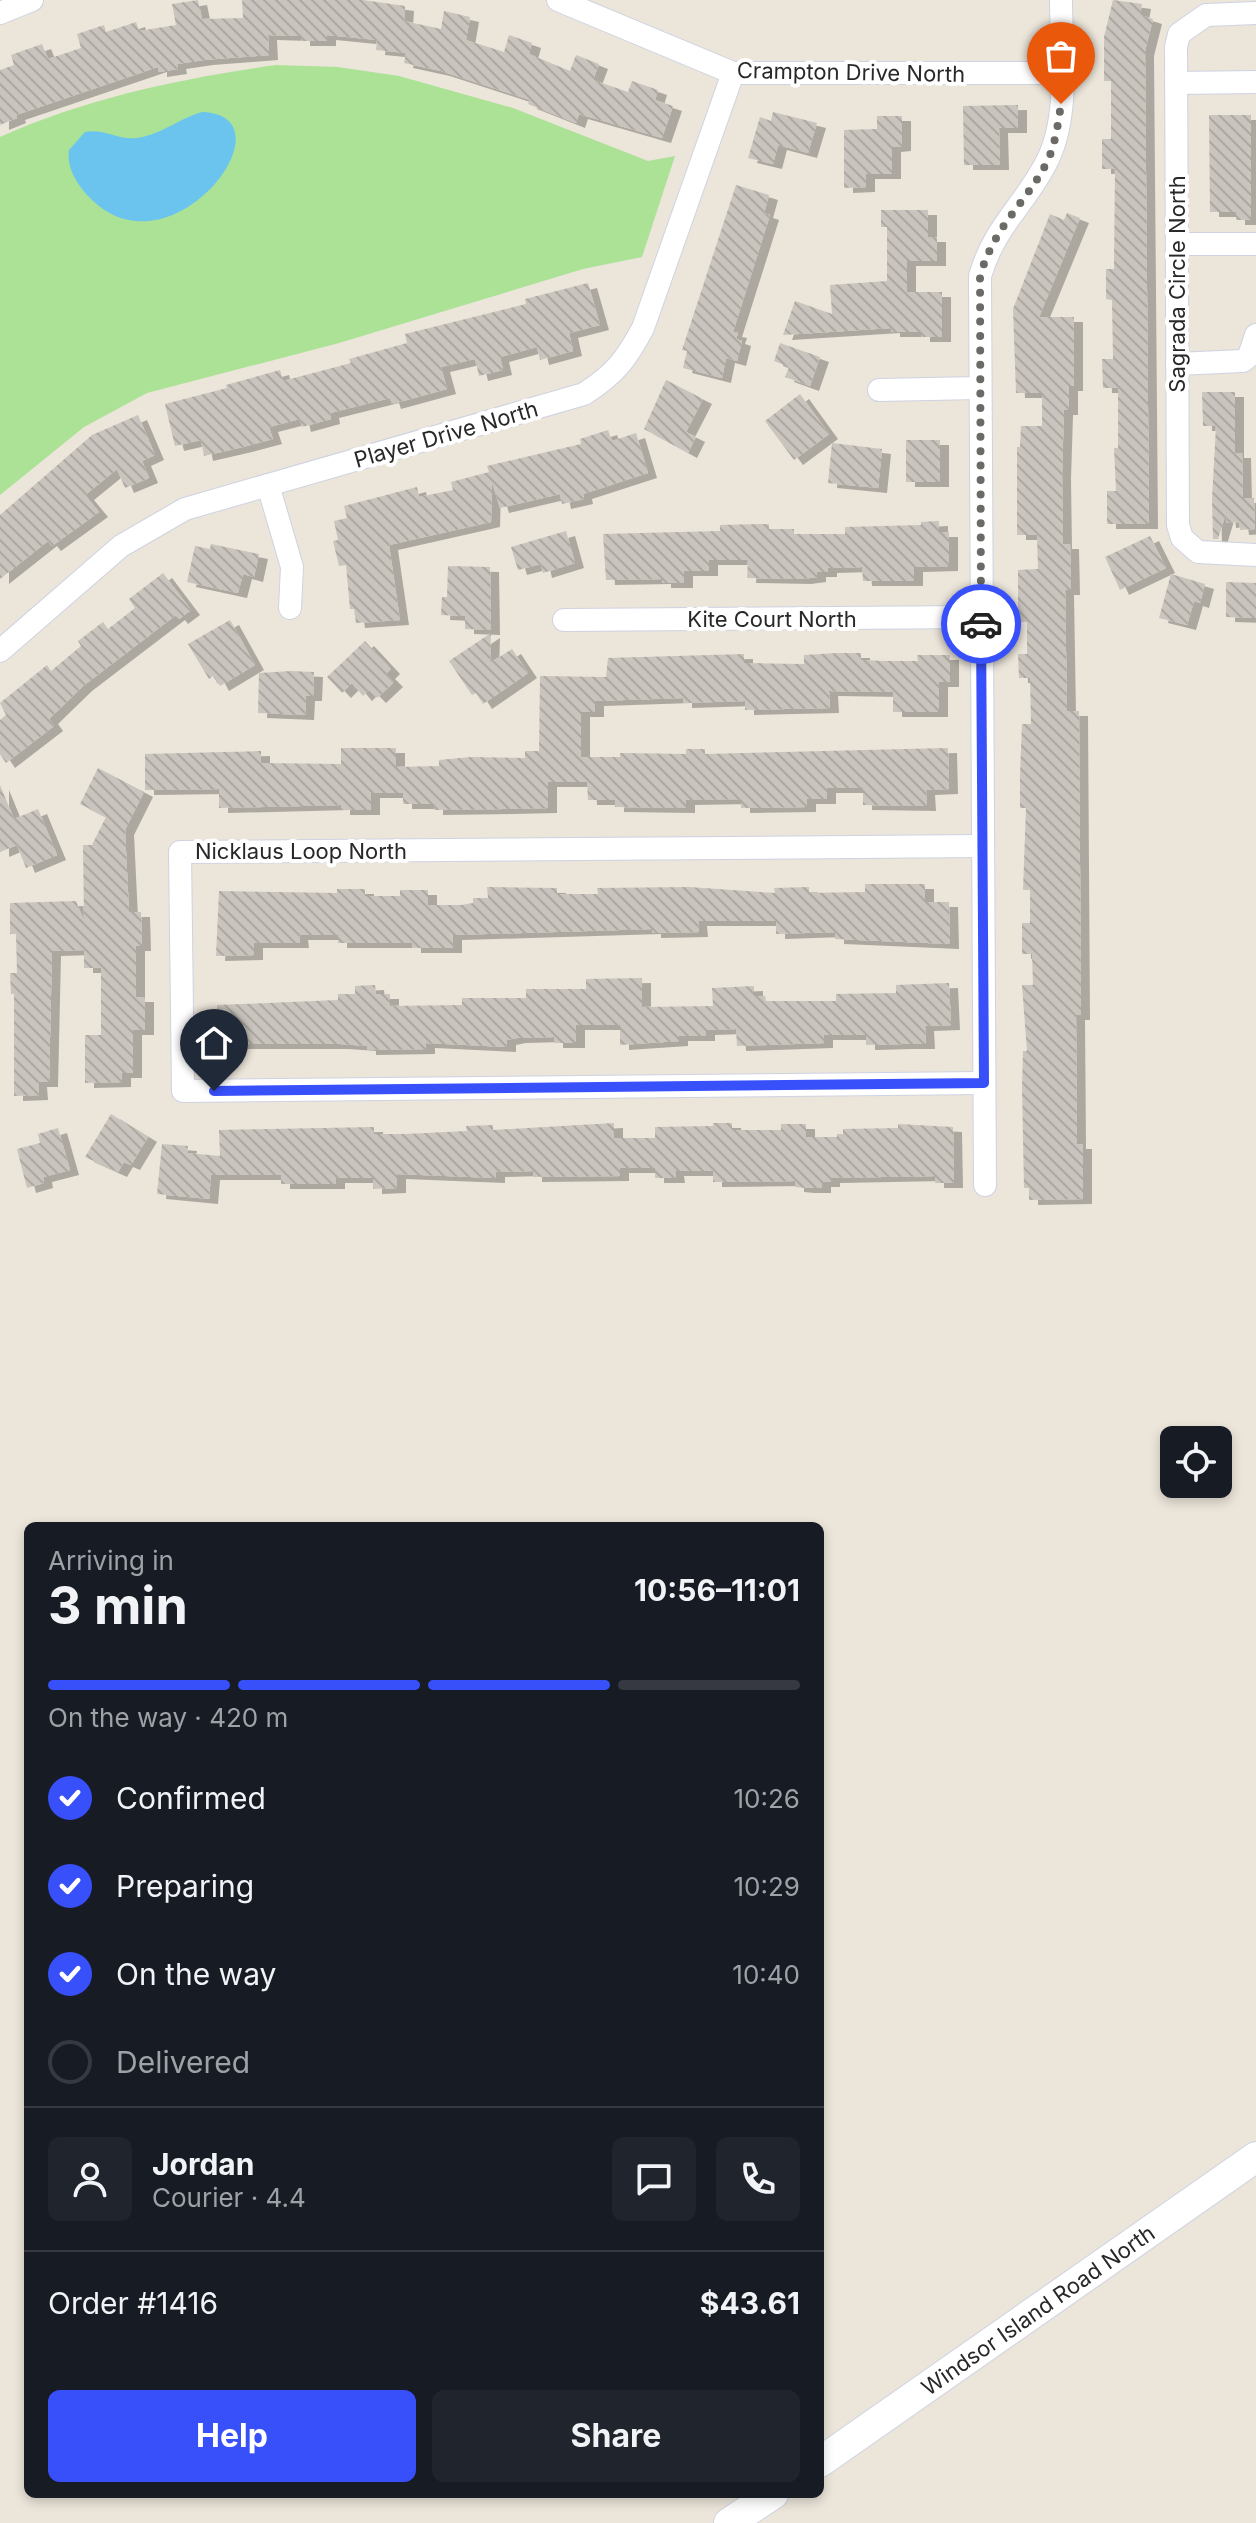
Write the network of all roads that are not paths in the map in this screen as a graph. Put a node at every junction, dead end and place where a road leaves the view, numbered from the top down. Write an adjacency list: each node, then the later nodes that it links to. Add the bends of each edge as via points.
1 (32, 0): 5 (street)
2 (558, 0): 6 (street, Crampton Drive North)
3 (1061, 0): 7 (street)
4 (1255, 9): 9 (street, Sagrada Circle North, via 1191,22 1179,34)
5 (0, 13)
6 (733, 73): 7 (street, Crampton Drive North); 16 (street, Player Drive North, via 643,328 625,362 604,381 584,394)
7 (1061, 73): 14 (street, via 1057,129 1048,161 1001,225 980,276)
8 (1256, 82): 9 (street)
9 (1176, 83): 10 (street, Sagrada Circle North)
10 (1177, 244): 11 (street); 13 (street, Sagrada Circle North)
11 (1256, 244)
12 (1256, 335): 13 (street, via 1243,361)
13 (1177, 364): 17 (street, Sagrada Circle North, via 1182,538 1198,552)
14 (979, 388): 15 (street); 19 (street)
15 (879, 390)
16 (268, 485): 18 (street, via 292,567); 21 (street, Player Drive North, via 185,509 147,529)
17 (1256, 555)
18 (290, 608)
19 (980, 617): 20 (street, Kite Court North); 22 (street)
20 (564, 620)
21 (0, 651)
22 (982, 846): 23 (street); 23 (street, Nicklaus Loop North, via 180,852 180,884 183,1091)
23 (984, 1083): 24 (street)
24 (985, 1185)
25 (1256, 2157): 26 (street, Windsor Island Road North)
26 (824, 2459)
27 (767, 2498): 28 (street)
28 (729, 2523)

